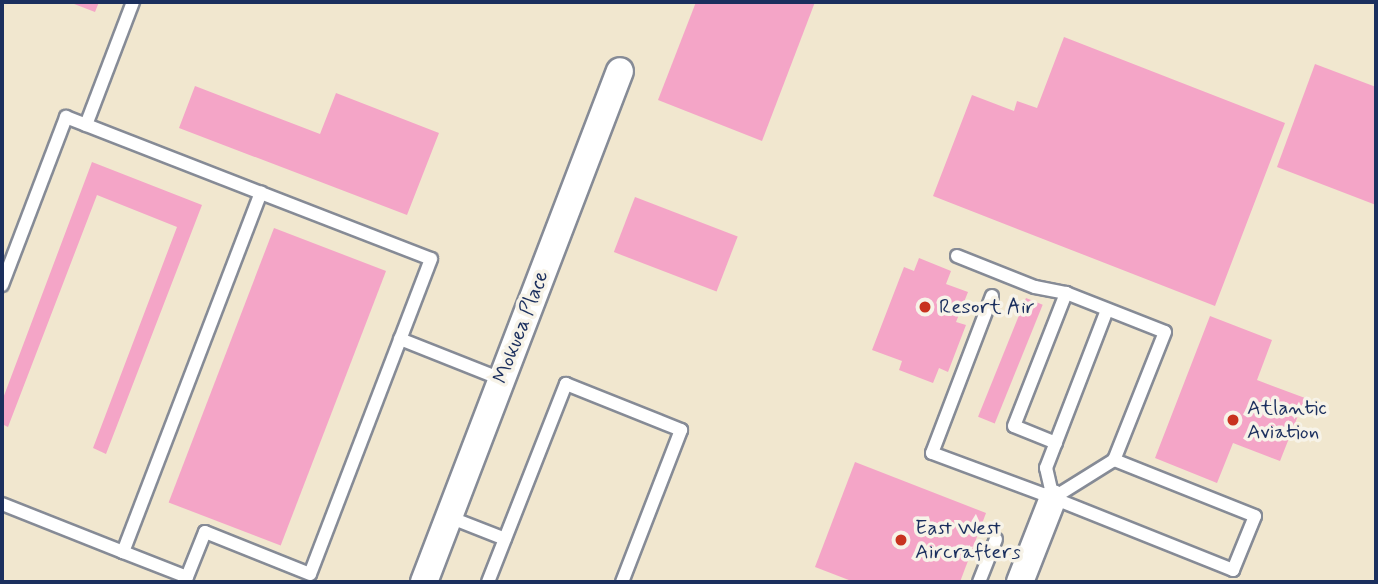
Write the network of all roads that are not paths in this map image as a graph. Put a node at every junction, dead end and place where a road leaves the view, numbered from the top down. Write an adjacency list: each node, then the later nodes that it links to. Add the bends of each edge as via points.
1 (133, 2): 3 (lane)
2 (620, 71): 11 (street, Mokuea Place)
3 (86, 125): 4 (lane); 6 (lane, via 66,117)
4 (261, 193): 10 (lane, via 431,259); 19 (lane)
5 (957, 256): 7 (lane)
6 (2, 285)
7 (1066, 293): 9 (lane); 12 (lane, via 1014,426)
8 (992, 296): 14 (lane, via 932,453)
9 (1107, 310): 12 (lane); 13 (lane, via 1165,332)
10 (400, 339): 11 (lane); 19 (lane, via 310,573 205,533 187,577)
11 (501, 379): 16 (street, Mokuea Place)
12 (1055, 443): 14 (lane, via 1046,468)
13 (1114, 460): 14 (lane); 14 (lane, via 1255,516 1233,570)
14 (1052, 498): 24 (street)
15 (2, 505): 19 (lane)
16 (449, 517): 17 (lane); 21 (street, Mokuea Place)
17 (505, 539): 22 (lane); 23 (lane, via 566,384 681,430)
18 (996, 540): 20 (lane)
19 (123, 552)
20 (983, 581)
21 (424, 582)
22 (488, 582)
23 (622, 582)
24 (1020, 582)

